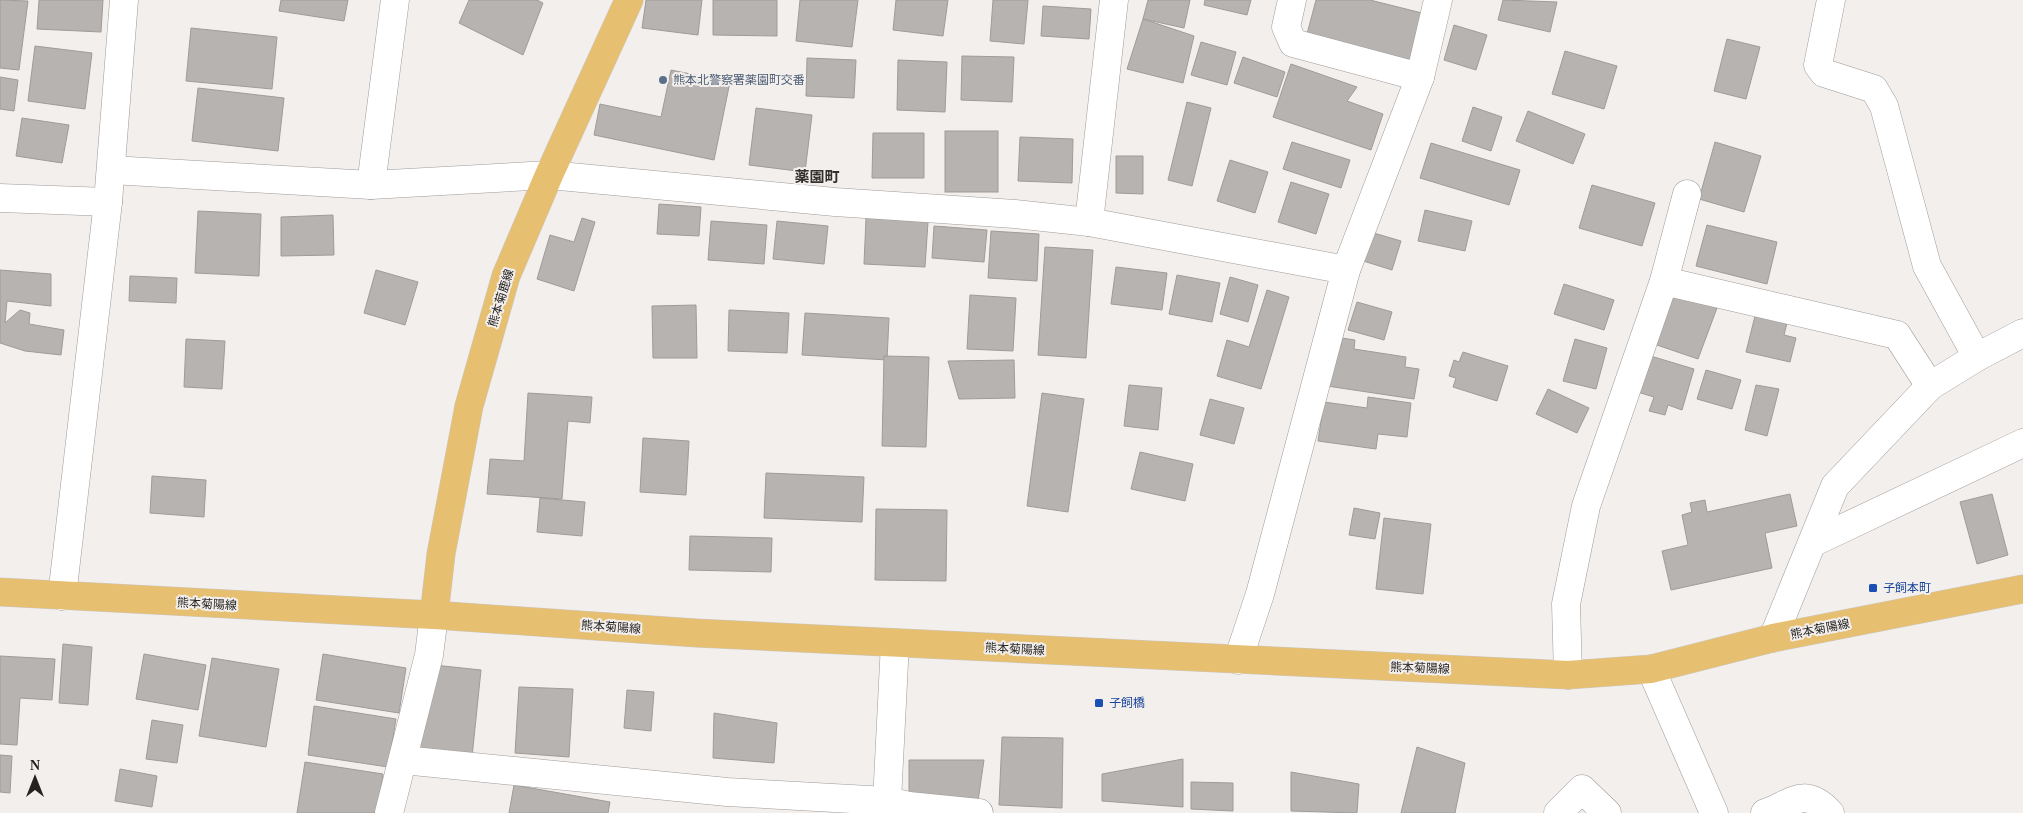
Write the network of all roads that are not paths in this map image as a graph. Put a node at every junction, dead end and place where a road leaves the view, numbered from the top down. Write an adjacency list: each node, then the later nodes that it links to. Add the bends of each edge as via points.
1 (124, 0): 9 (street)
2 (395, 0): 11 (street)
3 (629, 0): 10 (main road, 熊本菊鹿線)
4 (1114, 0): 15 (street)
5 (1292, 0): 8 (street, via 1286,27 1293,43)
6 (1438, 0): 8 (street)
7 (1831, 0): 19 (street, via 1818,65 1824,73 1874,89 1884,106 1927,266)
8 (1420, 77): 16 (street)
9 (111, 170): 11 (street); 14 (street)
10 (549, 175): 11 (street); 15 (street); 26 (main road, 熊本菊鹿線, via 506,276 469,406 441,554)
11 (372, 185)
12 (1687, 194): 17 (street)
13 (0, 198): 14 (street)
14 (108, 202): 25 (street)
15 (1089, 222): 16 (street)
16 (1346, 270): 29 (street, via 1260,594)
17 (1664, 281): 20 (street, via 1897,335); 31 (street, via 1586,506 1566,604)
18 (2023, 333): 19 (street)
19 (1977, 357): 20 (street)
20 (1930, 386): 22 (street, via 1834,486)
21 (2023, 443): 22 (street)
22 (1814, 542): 27 (street)
23 (2023, 589): 27 (main road, 熊本菊陽線)
24 (0, 592): 25 (main road, 熊本菊陽線)
25 (62, 596): 26 (main road, 熊本菊陽線)
26 (434, 616): 28 (main road, 熊本菊陽線); 32 (street, via 429,655)
27 (1773, 638): 30 (main road, 熊本菊陽線)
28 (895, 643): 29 (main road, 熊本菊陽線); 33 (street)
29 (1238, 660): 31 (main road, 熊本菊陽線)
30 (1651, 669): 31 (main road, 熊本菊陽線); 38 (street)
31 (1568, 675)
32 (403, 760): 33 (street); 34 (street)
33 (901, 807): 35 (street)
34 (389, 813)
35 (979, 813)
36 (1558, 813): 37 (street, via 1582,789)
37 (1608, 813)
38 (1714, 813)
39 (1765, 813): 40 (street, via 1792,799 1807,799 1821,804)
40 (1830, 813)

